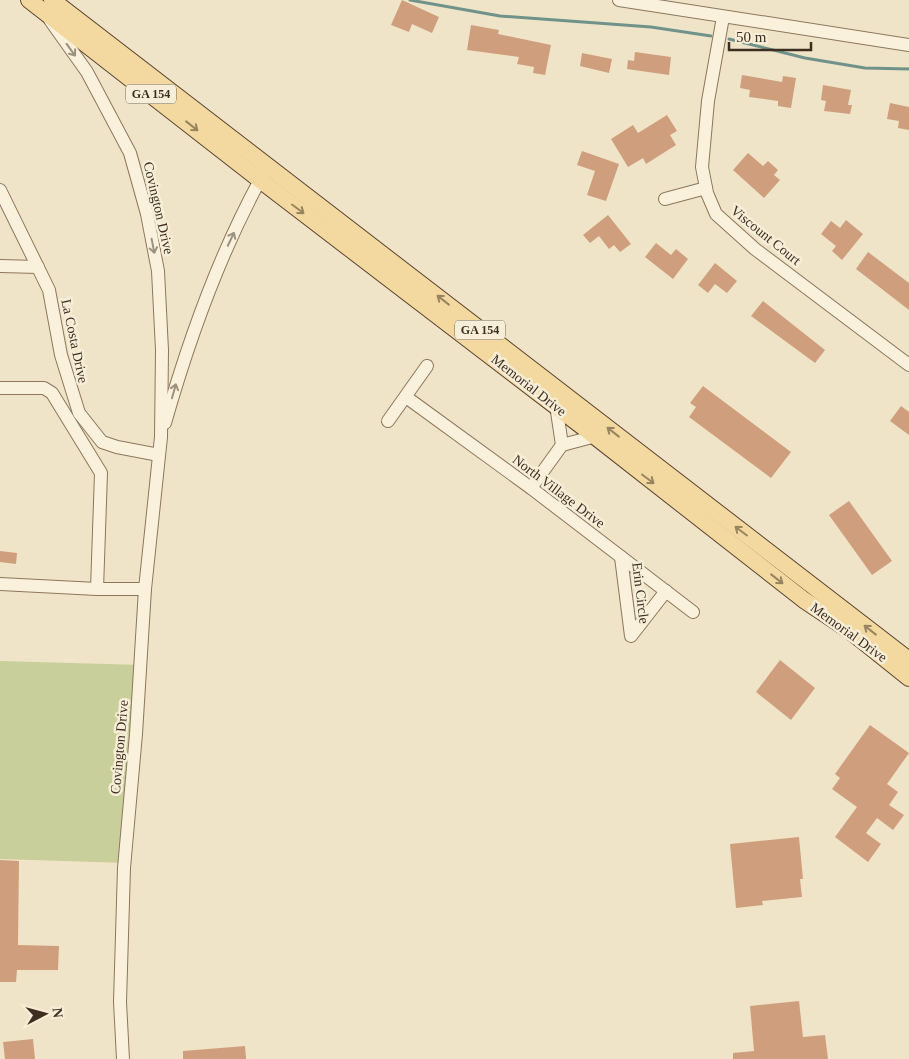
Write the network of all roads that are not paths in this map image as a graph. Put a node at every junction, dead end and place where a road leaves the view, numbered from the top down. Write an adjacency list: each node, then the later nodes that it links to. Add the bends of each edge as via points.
1 (29, 0): 3 (main road, Memorial Drive / GA 154)
2 (619, 0): 4 (street)
3 (47, 5): 6 (main road, Memorial Drive / GA 154); 7 (main road, Memorial Drive / GA 154, one-way to 7); 20 (street, Covington Drive, one-way to 20, via 130,153 147,214 158,271 162,350)
4 (723, 17): 5 (street); 8 (street, Viscount Court, via 708,101 702,167)
5 (909, 45)
6 (260, 160): 7 (street, Covington Drive); 30 (main road, Memorial Drive / GA 154, one-way to 6)
7 (260, 180): 17 (main road, Memorial Drive / GA 154, one-way to 17); 20 (street, Covington Drive, one-way to 7, via 188,345 216,271)
8 (706, 188): 10 (street); 13 (street, Viscount Court, via 716,214 755,249)
9 (0, 190): 12 (street, La Costa Drive)
10 (665, 199)
11 (0, 266): 12 (street)
12 (38, 267): 22 (street, La Costa Drive, via 49,290 61,355 79,413 102,442)
13 (909, 365)
14 (427, 366): 16 (street)
15 (0, 388): 26 (street, via 44,388 52,393 101,473)
16 (406, 396): 18 (street); 23 (street, North Village Drive)
17 (556, 405): 19 (main road, Memorial Drive / GA 154); 21 (street)
18 (388, 421)
19 (596, 436): 21 (street); 31 (main road, Memorial Drive / GA 154, one-way to 31, via 804,600 849,630)
20 (161, 437): 22 (street, Covington Drive)
21 (562, 445): 23 (street)
22 (159, 455): 27 (street, Covington Drive)
23 (531, 488): 24 (street, North Village Drive)
24 (621, 557): 28 (street, North Village Drive); 28 (street, Erin Circle, via 631,636)
25 (0, 584): 26 (street)
26 (97, 588): 27 (street)
27 (145, 589): 32 (street, Covington Drive, via 124,868 120,1002)
28 (666, 591): 29 (street, North Village Drive)
29 (693, 612)
30 (909, 660)
31 (909, 678)
32 (123, 1059)

